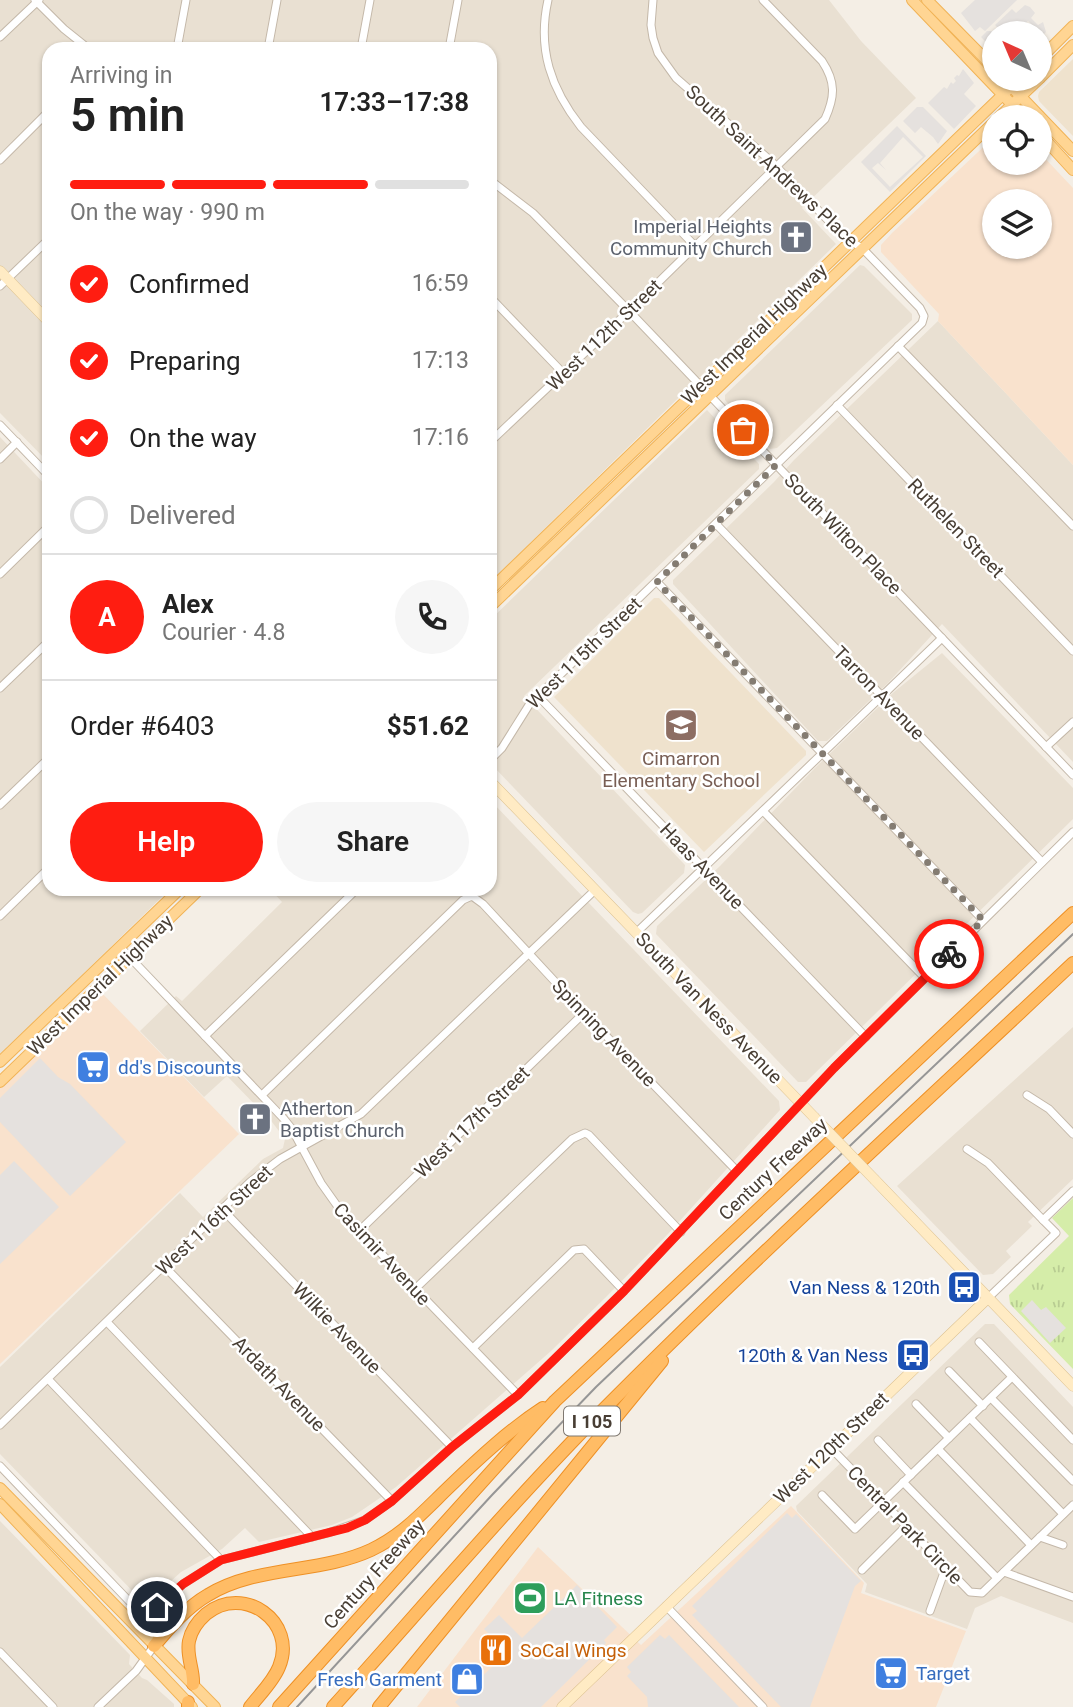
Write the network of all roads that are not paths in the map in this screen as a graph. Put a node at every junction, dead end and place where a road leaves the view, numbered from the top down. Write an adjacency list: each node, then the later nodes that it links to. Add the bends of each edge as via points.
1 (186, 0): 14 (street)
2 (277, 0): 15 (street)
3 (370, 0): 16 (street)
4 (458, 0): 17 (street)
5 (548, 0): 38 (street, via 543,26 546,65 565,107)
6 (653, 0): 33 (street, South Saint Andrews Place, via 653,38 666,66)
7 (763, 0): 33 (street, West 112th Street, via 822,61 833,85 825,120)
8 (912, 0): 25 (main road)
9 (927, 0): 20 (main road)
10 (37, 1): 12 (street); 13 (street)
11 (1073, 26): 19 (main road)
12 (0, 37)
13 (81, 42)
14 (178, 42)
15 (269, 42)
16 (362, 42)
17 (450, 42)
18 (1073, 46): 21 (main road)
19 (1052, 47)
20 (982, 56)
21 (1052, 66)
22 (1005, 91): 25 (main road, West Imperial Highway)
23 (1018, 91): 26 (main road)
24 (1026, 91): 26 (main road)
25 (1002, 95): 27 (main road); 36 (main road, West Imperial Highway)
26 (1021, 96): 27 (main road); 31 (main road)
27 (1012, 105)
28 (42, 118): 32 (street)
29 (982, 133): 39 (main road, West Imperial Highway)
30 (1052, 147): 34 (main road)
31 (1073, 151)
32 (0, 160)
33 (778, 167): 36 (street, South Saint Andrews Place); 38 (street, West 112th Street)
34 (1073, 170)
35 (497, 185): 42 (street, South Wilton Place, via 533,213)
36 (849, 241): 39 (street, South Saint Andrews Place); 47 (main road, West Imperial Highway)
37 (42, 245): 40 (street)
38 (695, 246): 42 (street, West 112th Street)
39 (862, 248): 44 (street, South Saint Andrews Place); 48 (main road, West Imperial Highway)
40 (3, 279): 43 (main road)
41 (497, 304): 46 (street)
42 (629, 311): 46 (street, West 112th Street); 47 (street, South Wilton Place)
43 (42, 315)
44 (924, 316): 45 (street, West 115th Street)
45 (898, 346): 49 (street, West 115th Street); 57 (street)
46 (564, 374): 51 (street, West 112th Street)
47 (700, 386): 48 (street, South Wilton Place); 61 (main road, West Imperial Highway)
48 (709, 396): 54 (street, South Wilton Place); 62 (main road, West Imperial Highway)
49 (837, 405): 54 (street, West 115th Street); 65 (street, Ruthelen Street)
50 (0, 425): 52 (street)
51 (497, 436)
52 (17, 442): 53 (street); 55 (street)
53 (0, 459)
54 (776, 465): 56 (street, West 115th Street); 63 (street, South Wilton Place)
55 (42, 469)
56 (716, 524): 60 (street, West 115th Street); 68 (street, Tarron Avenue)
57 (1073, 526)
58 (42, 533): 59 (street)
59 (0, 574)
60 (657, 582): 67 (street, West 115th Street); 72 (street)
61 (497, 583)
62 (497, 600)
63 (942, 638): 68 (street); 70 (street, South Wilton Place)
64 (42, 648): 66 (street)
65 (1073, 651)
66 (0, 688)
67 (538, 696): 71 (street, West 115th Street); 80 (street, Haas Avenue)
68 (882, 696): 72 (street); 79 (street, Tarron Avenue)
69 (1073, 722): 70 (street)
70 (1046, 747): 74 (street, South Wilton Place)
71 (497, 753)
72 (822, 753): 77 (street); 88 (street)
73 (42, 765): 76 (street)
74 (1073, 775)
75 (497, 788): 82 (main road, South Van Ness Avenue)
76 (0, 805)
77 (763, 811): 80 (street); 94 (street)
78 (1073, 832): 79 (street)
79 (1042, 863): 88 (street)
80 (704, 868): 89 (street); 97 (street, Haas Avenue)
81 (42, 875): 87 (street)
82 (595, 890): 89 (main road, South Van Ness Avenue); 91 (street, West 116th Street)
83 (173, 896): 90 (main road, West Imperial Highway)
84 (193, 896): 92 (main road, West Imperial Highway)
85 (350, 896): 96 (street)
86 (1073, 913): 126 (highway, Century Freeway / I 105)
87 (0, 916)
88 (983, 920): 94 (street)
89 (636, 933): 102 (main road, South Van Ness Avenue)
90 (120, 947): 92 (street, Casimir Avenue); 98 (main road, West Imperial Highway)
91 (529, 954): 95 (street, Spinning Avenue); 100 (street, Spinning Avenue, via 478,899 463,900); 104 (street, West 116th Street, via 361,1114)
92 (129, 957): 96 (street, Casimir Avenue); 99 (main road, West Imperial Highway)
93 (1073, 963): 116 (highway, I 105)
94 (925, 978): 97 (street)
95 (584, 1013): 106 (street, Spinning Avenue); 110 (street, West 117th Street)
96 (205, 1036): 100 (street, Casimir Avenue)
97 (866, 1037): 102 (street)
98 (0, 1062)
99 (0, 1082)
100 (262, 1095): 104 (street, Casimir Avenue)
101 (1027, 1095): 103 (street, via 1049,1109)
102 (800, 1103): 106 (street); 115 (main road, South Van Ness Avenue, bridge)
103 (1073, 1134)
104 (302, 1147): 108 (street, West 116th Street, via 264,1170); 110 (street, Casimir Avenue, via 332,1201)
105 (967, 1149): 109 (street, via 988,1163)
106 (736, 1170): 111 (street)
107 (1073, 1191): 109 (street)
108 (222, 1209): 112 (street, West 116th Street); 134 (street, Wilkie Avenue)
109 (1042, 1220): 115 (street, West 120th Street, via 1056,1233)
110 (359, 1231): 113 (street, Casimir Avenue)
111 (681, 1232): 113 (street, via 584,1133 572,1139); 114 (street)
112 (165, 1267): 117 (street, West 116th Street); 143 (street, Ardath Avenue)
113 (415, 1289): 119 (street, Casimir Avenue)
114 (624, 1291): 119 (street, via 580,1249 569,1254); 124 (street)
115 (988, 1298): 123 (main road, South Van Ness Avenue); 135 (main road, West 120th Street)
116 (704, 1310): 171 (highway, I 105, via 552,1463); 172 (highway)
117 (107, 1322): 122 (street, West 116th Street); 149 (street)
118 (979, 1342): 121 (street)
119 (473, 1348): 124 (street, Casimir Avenue)
120 (949, 1371): 128 (street)
121 (1012, 1377): 125 (street); 133 (street)
122 (48, 1379): 130 (street, West 116th Street); 153 (street)
123 (1073, 1387)
124 (518, 1395): 134 (street)
125 (991, 1398): 128 (street); 139 (street)
126 (555, 1401): 161 (highway, via 522,1422 419,1518 385,1542 353,1557 223,1587 194,1604); 170 (highway, Century Freeway / I 105)
127 (916, 1404): 131 (street)
128 (982, 1406): 129 (street)
129 (970, 1418): 131 (street); 147 (street)
130 (0, 1425)
131 (949, 1438): 136 (street)
132 (878, 1440): 138 (street)
133 (1073, 1440)
134 (452, 1447): 143 (street)
135 (831, 1448): 144 (street, Central Park Circle); 159 (main road, West 120th Street)
136 (938, 1449): 138 (street); 151 (street)
137 (0, 1466): 153 (street, via 129,1601 145,1611)
138 (911, 1475): 140 (street)
139 (1073, 1481)
140 (903, 1482): 144 (street); 157 (street)
141 (0, 1488): 161 (main road)
142 (822, 1495): 144 (street, via 855,1528)
143 (392, 1501): 149 (street, via 365,1520)
144 (883, 1502): 148 (street, Central Park Circle)
145 (0, 1504): 163 (main road)
146 (1073, 1504): 147 (street, Central Park Circle)
147 (1063, 1514): 150 (street, Central Park Circle)
148 (906, 1526): 154 (street, Central Park Circle); 155 (street)
149 (312, 1537): 153 (street)
150 (1040, 1537): 151 (street, Central Park Circle); 152 (street)
151 (1031, 1545): 156 (street, Central Park Circle)
152 (1063, 1545)
153 (221, 1560)
154 (946, 1567): 157 (street, Central Park Circle, via 970,1592 982,1593); 160 (street)
155 (862, 1570)
156 (1004, 1572): 157 (street, Central Park Circle); 158 (street)
157 (997, 1578)
158 (1072, 1595)
159 (666, 1606): 173 (main road, West 120th Street); 174 (street)
160 (930, 1611)
161 (153, 1646): 163 (street); 164 (main road)
162 (0, 1652): 167 (street)
163 (146, 1659): 166 (main road); 168 (street)
164 (193, 1684): 165 (highway, via 188,1642 193,1629 212,1609 246,1603 277,1625 283,1649 279,1667); 169 (main road)
165 (254, 1702)
166 (189, 1705)
167 (53, 1707)
168 (98, 1707)
169 (215, 1707)
170 (279, 1707)
171 (334, 1707)
172 (379, 1707)
173 (562, 1707)
174 (763, 1707)

